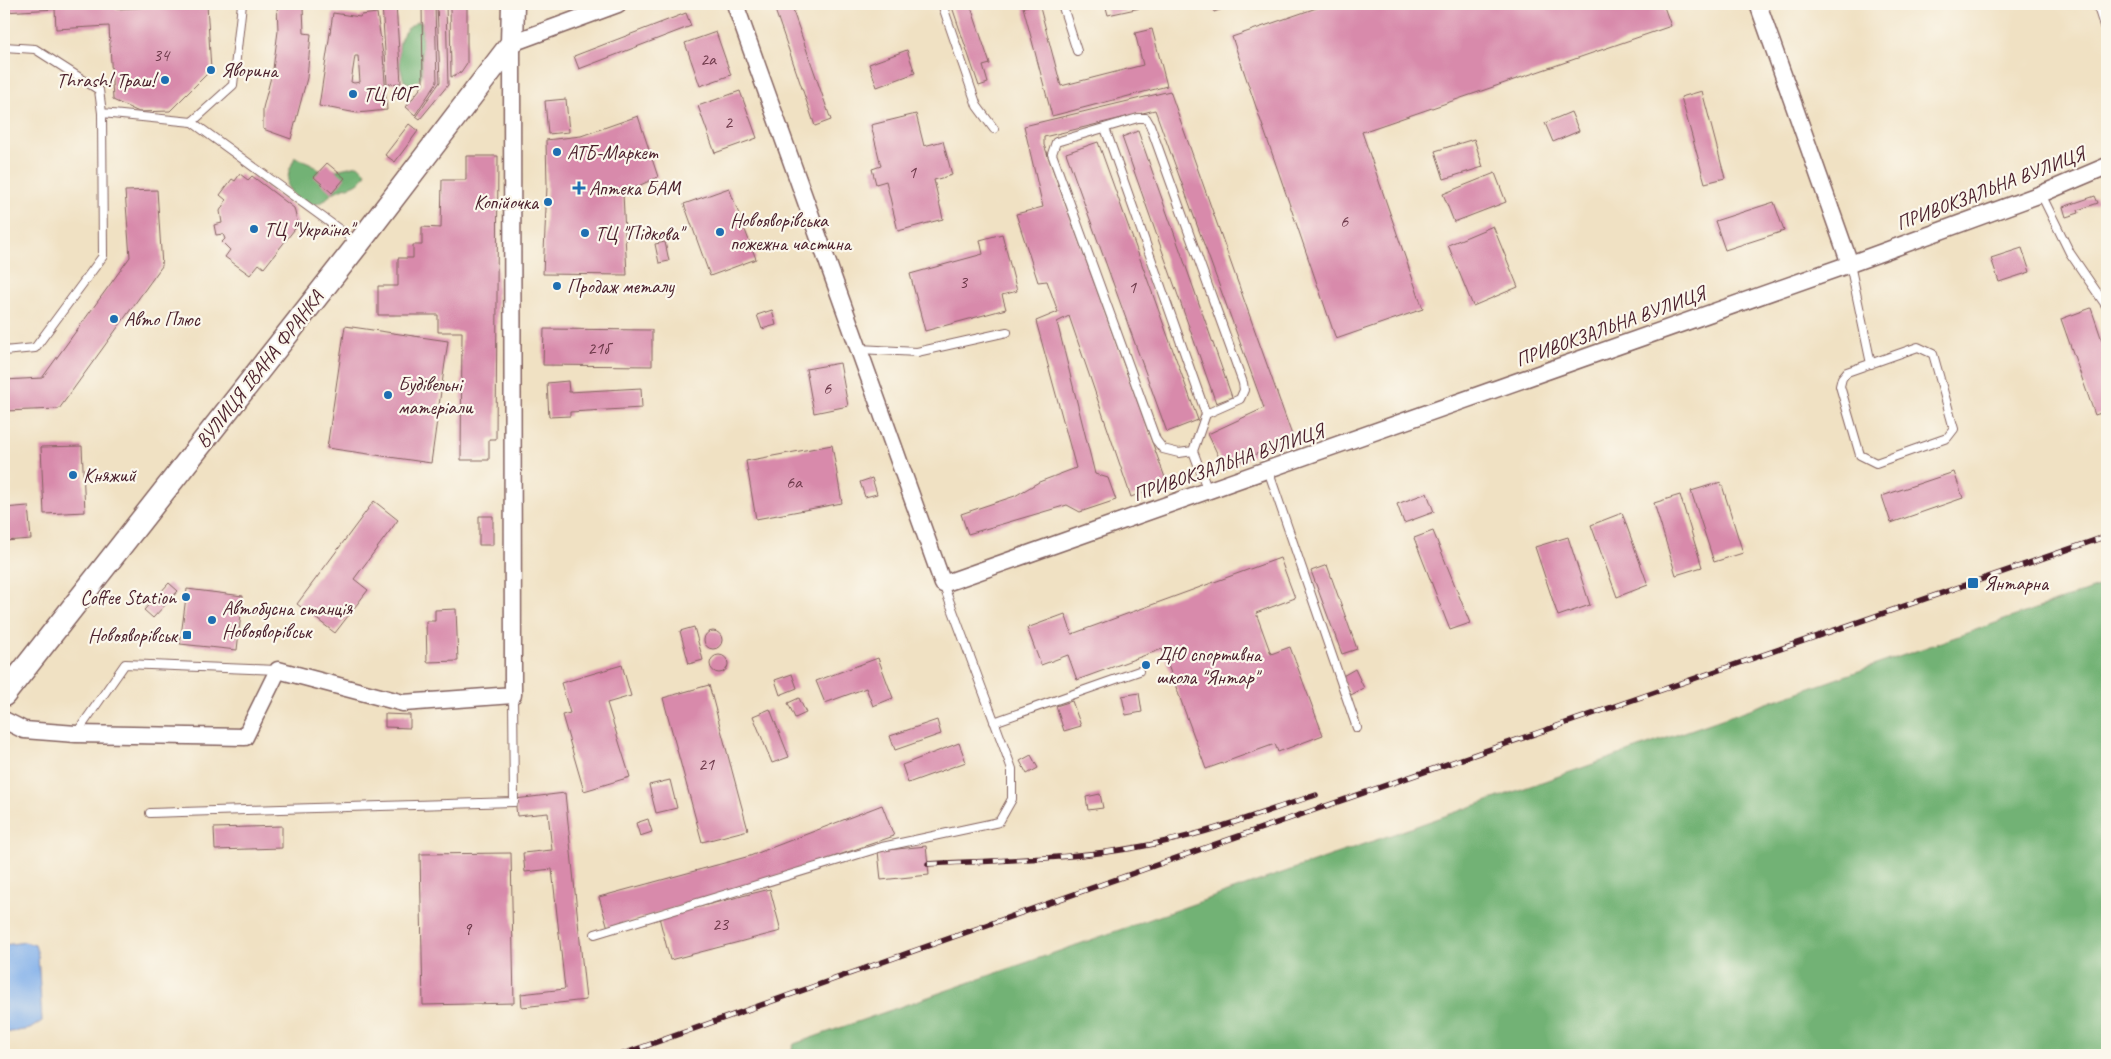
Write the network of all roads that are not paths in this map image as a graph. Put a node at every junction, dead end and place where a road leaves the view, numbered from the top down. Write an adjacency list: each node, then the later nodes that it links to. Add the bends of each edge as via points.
1 (242, 4): 14 (lane, via 233,85)
2 (513, 4): 10 (street)
3 (618, 4): 10 (street)
4 (735, 4): 23 (street)
5 (942, 4): 15 (lane, via 977,106)
6 (1062, 4): 12 (lane)
7 (1758, 4): 20 (street)
8 (2097, 4): 9 (lane)
9 (2107, 35)
10 (512, 42): 19 (street, ВУЛИЦЯ ІВАНА ФРАНКА); 34 (street)
11 (4, 47): 13 (lane, via 35,49 99,90)
12 (1077, 50)
13 (102, 113): 14 (lane); 24 (lane, via 103,256 35,348)
14 (192, 122): 19 (lane)
15 (994, 128)
16 (1105, 128): 26 (lane); 26 (lane, via 1146,118 1243,383 1240,399); 27 (lane, via 1056,142 1052,154 1156,440 1163,449)
17 (2107, 166): 18 (street, ПРИВОКЗАЛЬНА ВУЛИЦЯ)
18 (2041, 194): 20 (street, ПРИВОКЗАЛЬНА ВУЛИЦЯ); 21 (lane, via 2070,253)
19 (359, 244): 33 (street, ВУЛИЦЯ ІВАНА ФРАНКА)
20 (1850, 264): 25 (lane); 28 (street, ПРИВОКЗАЛЬНА ВУЛИЦЯ)
21 (2107, 307)
22 (1007, 332): 23 (lane, via 917,352)
23 (858, 349): 30 (street)
24 (4, 351)
25 (1871, 364): 25 (lane, via 1918,347 1933,354 1954,428 1947,438 1876,463 1860,455 1840,386 1847,372)
26 (1206, 414): 27 (lane)
27 (1192, 451): 29 (lane)
28 (1268, 470): 29 (street, ПРИВОКЗАЛЬНА ВУЛИЦЯ); 37 (lane)
29 (1208, 492): 30 (street, ПРИВОКЗАЛЬНА ВУЛИЦЯ)
30 (943, 584): 36 (lane)
31 (278, 670): 34 (street, via 403,703); 38 (lane, via 124,664); 38 (street, via 245,737)
32 (1139, 671): 36 (lane)
33 (4, 695)
34 (513, 695): 39 (lane, via 514,802)
35 (4, 720): 38 (street, via 24,730)
36 (994, 722): 40 (lane, via 1012,769 1012,799 999,822 882,846)
37 (1357, 728)
38 (76, 734)
39 (150, 814)
40 (595, 934)

